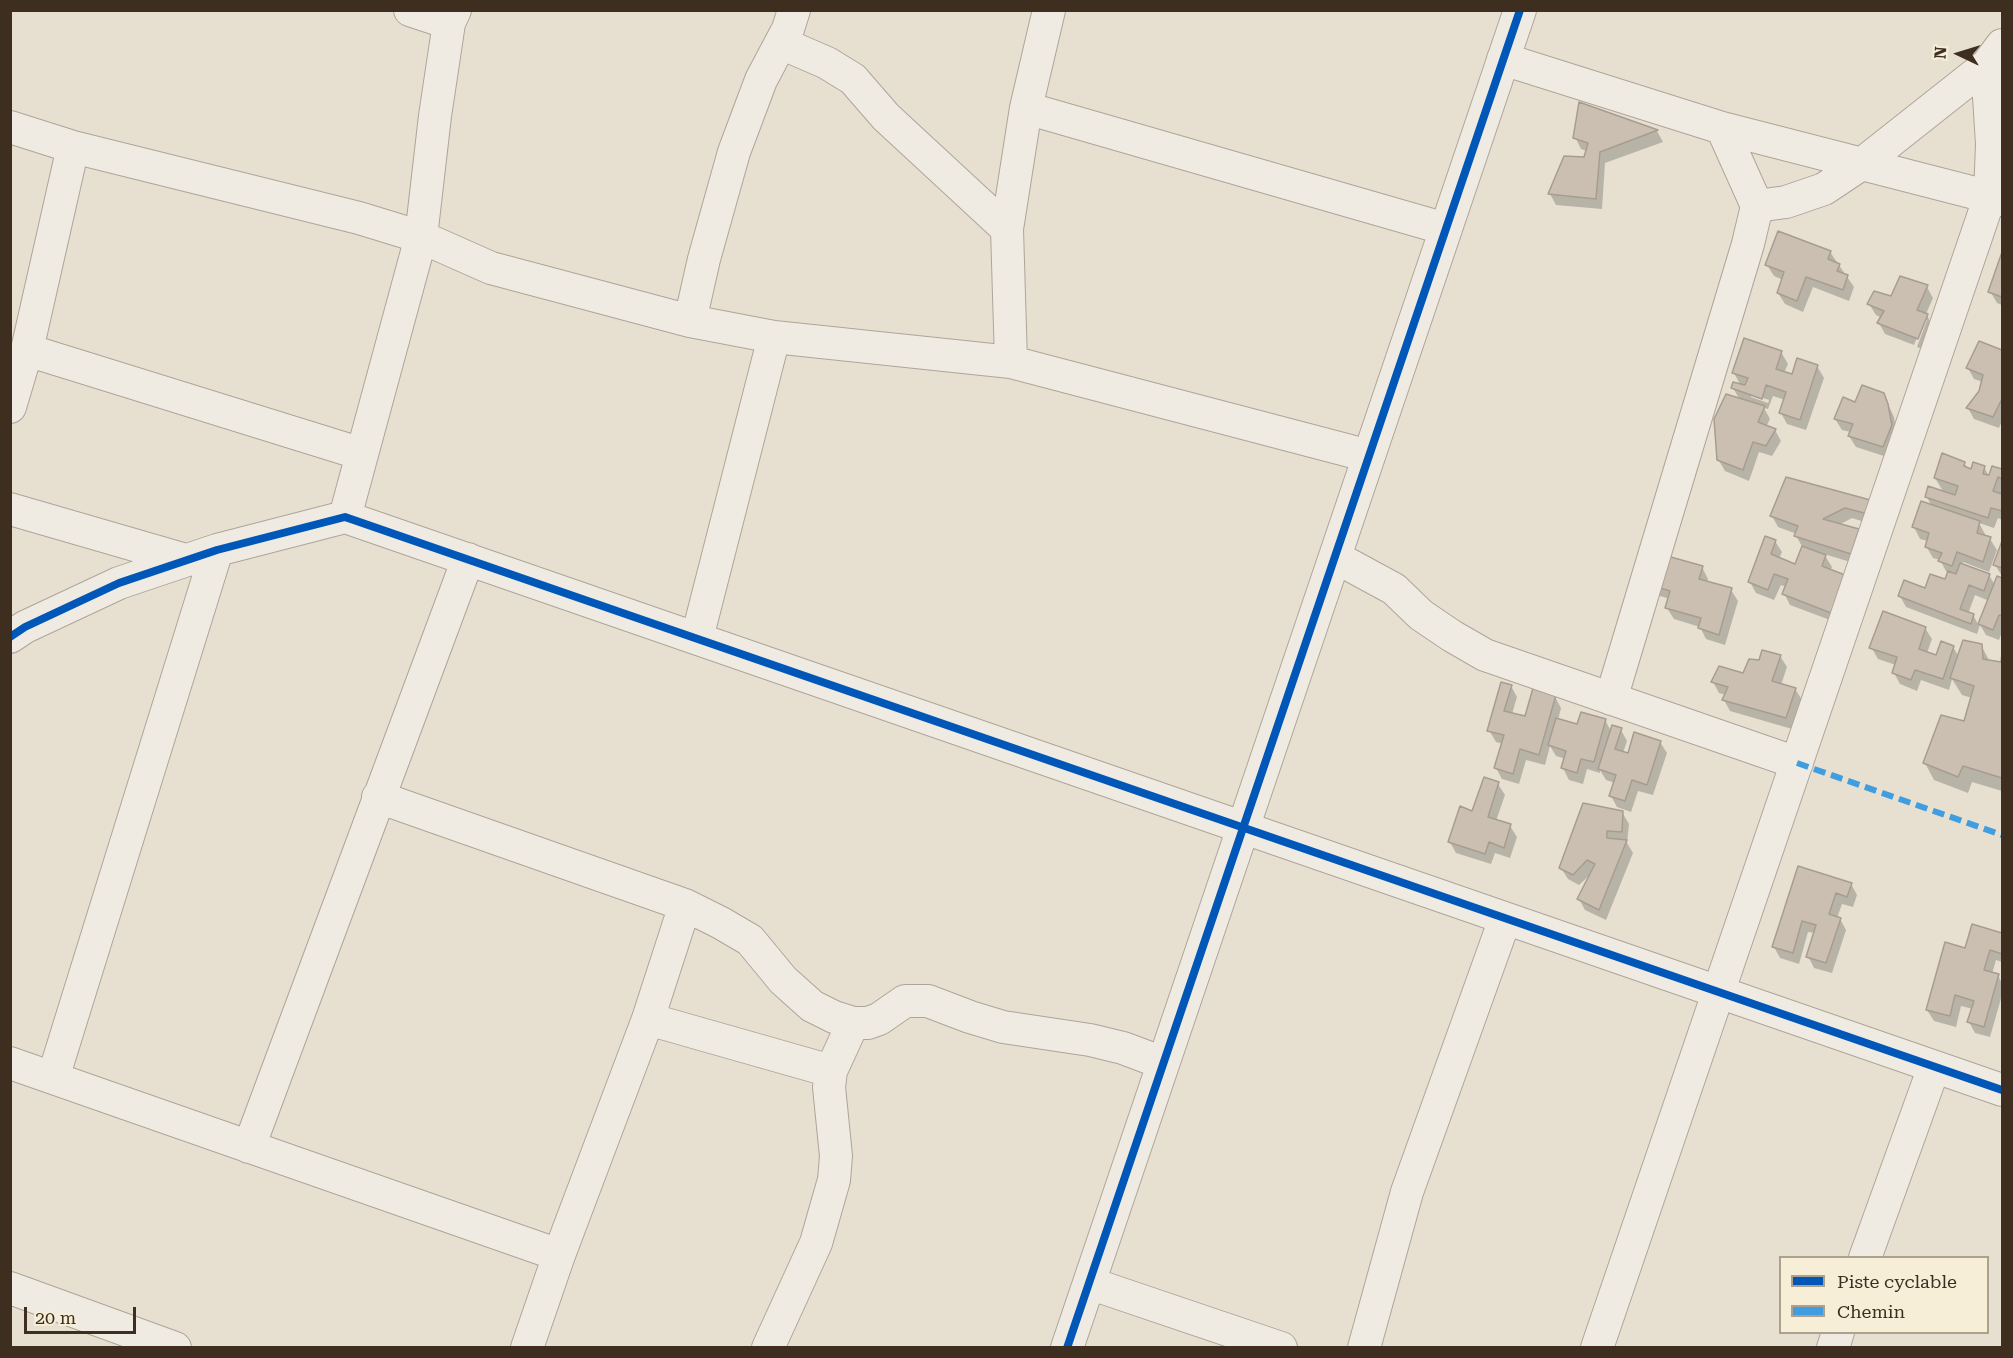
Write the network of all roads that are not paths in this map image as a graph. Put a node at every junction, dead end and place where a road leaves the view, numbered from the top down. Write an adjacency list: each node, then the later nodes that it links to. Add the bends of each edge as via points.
1 (410, 10): 5 (street)
2 (794, 10): 6 (street)
3 (1049, 10): 9 (street)
4 (1520, 10): 8 (street)
5 (452, 17): 18 (street, via 435,116)
6 (781, 44): 16 (street, via 827,63 853,79 886,117); 19 (street, via 761,80 734,152)
7 (1995, 55): 13 (street); 14 (street, via 1992,144)
8 (1503, 59): 11 (street); 17 (street)
9 (1026, 108): 16 (street); 17 (street)
10 (10, 127): 12 (street)
11 (1722, 128): 13 (street); 15 (street)
12 (73, 147): 18 (street); 21 (street)
13 (1863, 163): 14 (street); 15 (street, via 1803,198)
14 (1996, 198): 35 (street)
15 (1756, 206): 34 (street)
16 (1007, 229): 22 (street)
17 (1446, 229): 25 (street)
18 (421, 237): 19 (street, via 491,268); 24 (street)
19 (690, 321): 20 (street)
20 (774, 337): 22 (street); 33 (street)
21 (27, 350): 23 (street); 24 (street)
22 (1011, 362): 25 (street)
23 (10, 406)
24 (362, 454): 27 (street)
25 (1369, 456): 29 (street)
26 (10, 509): 31 (street)
27 (345, 517): 28 (street); 30 (street)
28 (217, 550): 31 (street); 47 (street)
29 (1335, 557): 34 (street, via 1394,590 1421,615 1485,655); 37 (street)
30 (468, 559): 33 (street); 36 (street)
31 (186, 560): 32 (street, via 119,583)
32 (10, 637)
33 (697, 638): 37 (street)
34 (1611, 699): 35 (street)
35 (1797, 763): 40 (street)
36 (378, 797): 38 (street); 49 (street)
37 (1243, 828): 39 (street); 44 (street)
38 (685, 905): 41 (street); 42 (street, via 750,940 783,980 812,1006)
39 (1505, 919): 40 (street); 59 (street, via 1407,1192)
40 (1718, 992): 45 (street); 60 (street)
41 (648, 1019): 46 (street); 50 (street)
42 (853, 1023): 44 (street, via 879,1019 905,1002 928,1001 1003,1026 1090,1040); 46 (street)
43 (10, 1063): 47 (street)
44 (1163, 1063): 52 (street)
45 (1934, 1067): 48 (street); 51 (street)
46 (831, 1071): 56 (street, via 834,1180 816,1243)
47 (53, 1078): 49 (street)
48 (2002, 1090)
49 (249, 1147): 50 (street)
50 (559, 1255): 55 (street)
51 (1865, 1256)
52 (1089, 1283): 57 (street); 58 (street)
53 (10, 1288): 54 (street)
54 (175, 1347)
55 (527, 1347)
56 (768, 1347)
57 (1068, 1347)
58 (1281, 1347)
59 (1364, 1347)
60 (1597, 1347)

